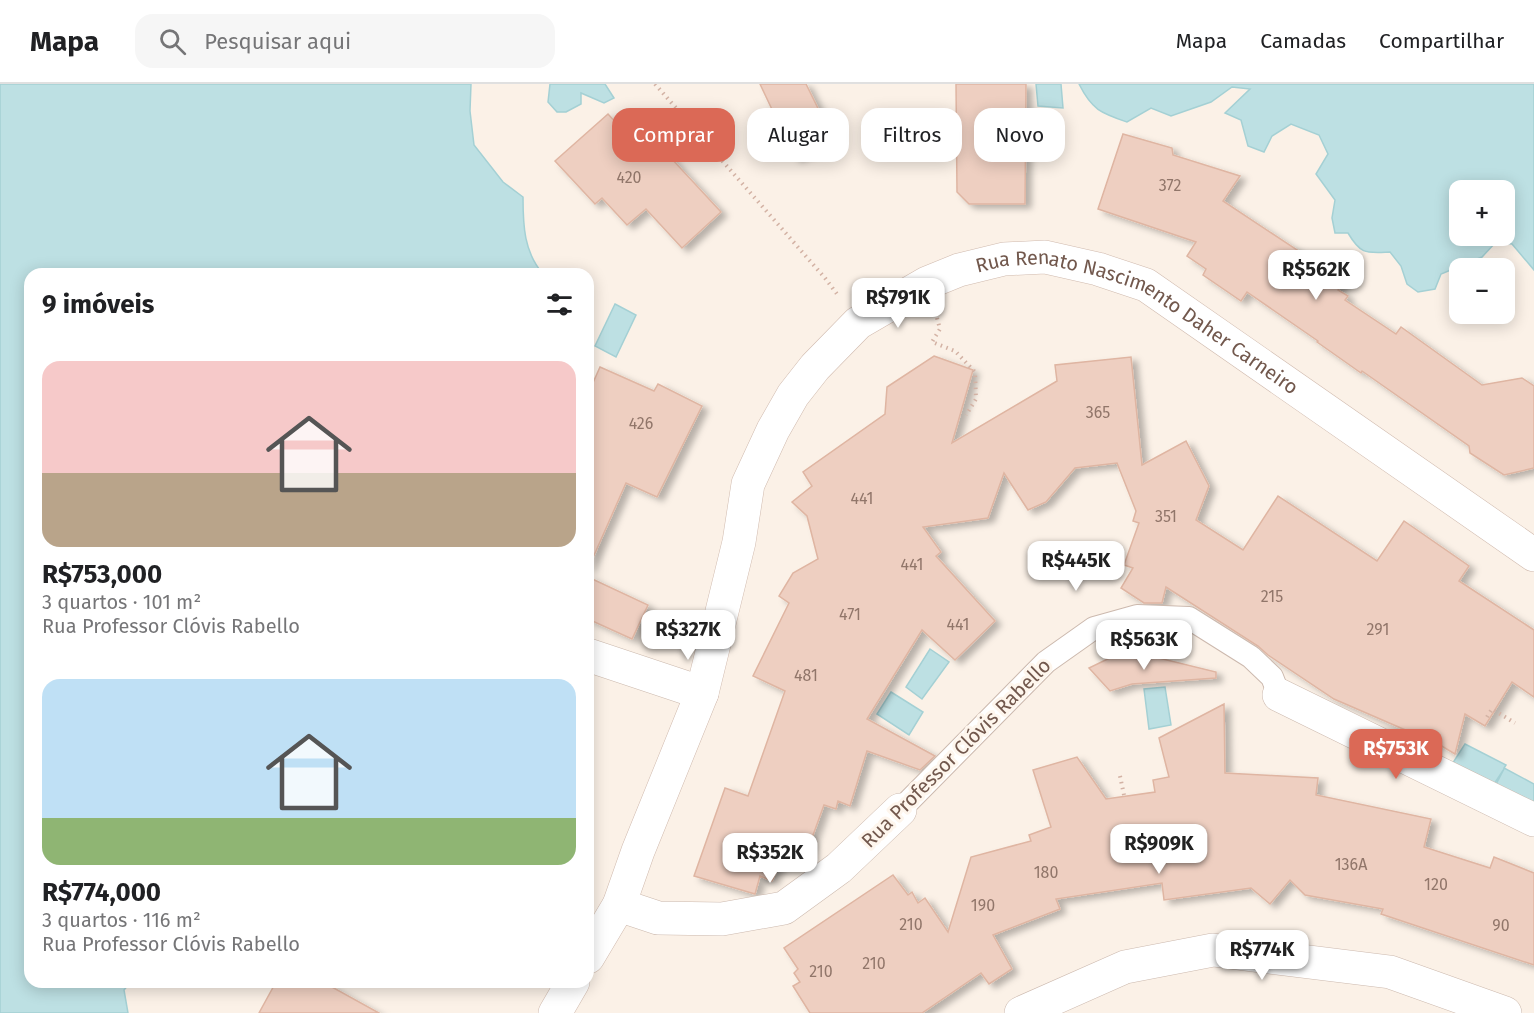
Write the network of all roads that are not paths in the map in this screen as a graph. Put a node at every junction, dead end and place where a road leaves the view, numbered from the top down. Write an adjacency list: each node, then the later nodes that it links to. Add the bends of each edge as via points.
1 (1534, 555): 3 (street, Rua Renato Nascimento Daher Carneiro, via 1146,285 1045,257 1004,259 927,283 858,323 814,367 793,395 748,484 739,542)
2 (594, 657): 3 (street)
3 (702, 693): 7 (street, Rua Renato Nascimento Daher Carneiro)
4 (1279, 695): 5 (lane, Rua Professor Clóvis Rabello, via 1272,677 1251,657 1189,618 1137,616 1094,628 1046,662); 6 (street, Rua Professor Clóvis Rabello)
5 (900, 810): 7 (street, Rua Professor Clóvis Rabello, via 839,868 784,908 722,920 658,918)
6 (1534, 820)
7 (619, 905): 8 (street, Rua Renato Nascimento Daher Carneiro)
8 (594, 947)
9 (570, 988): 10 (street)
10 (555, 1013)
11 (1021, 1013): 12 (street, via 1125,967 1214,950 1390,972)
12 (1505, 1013)

